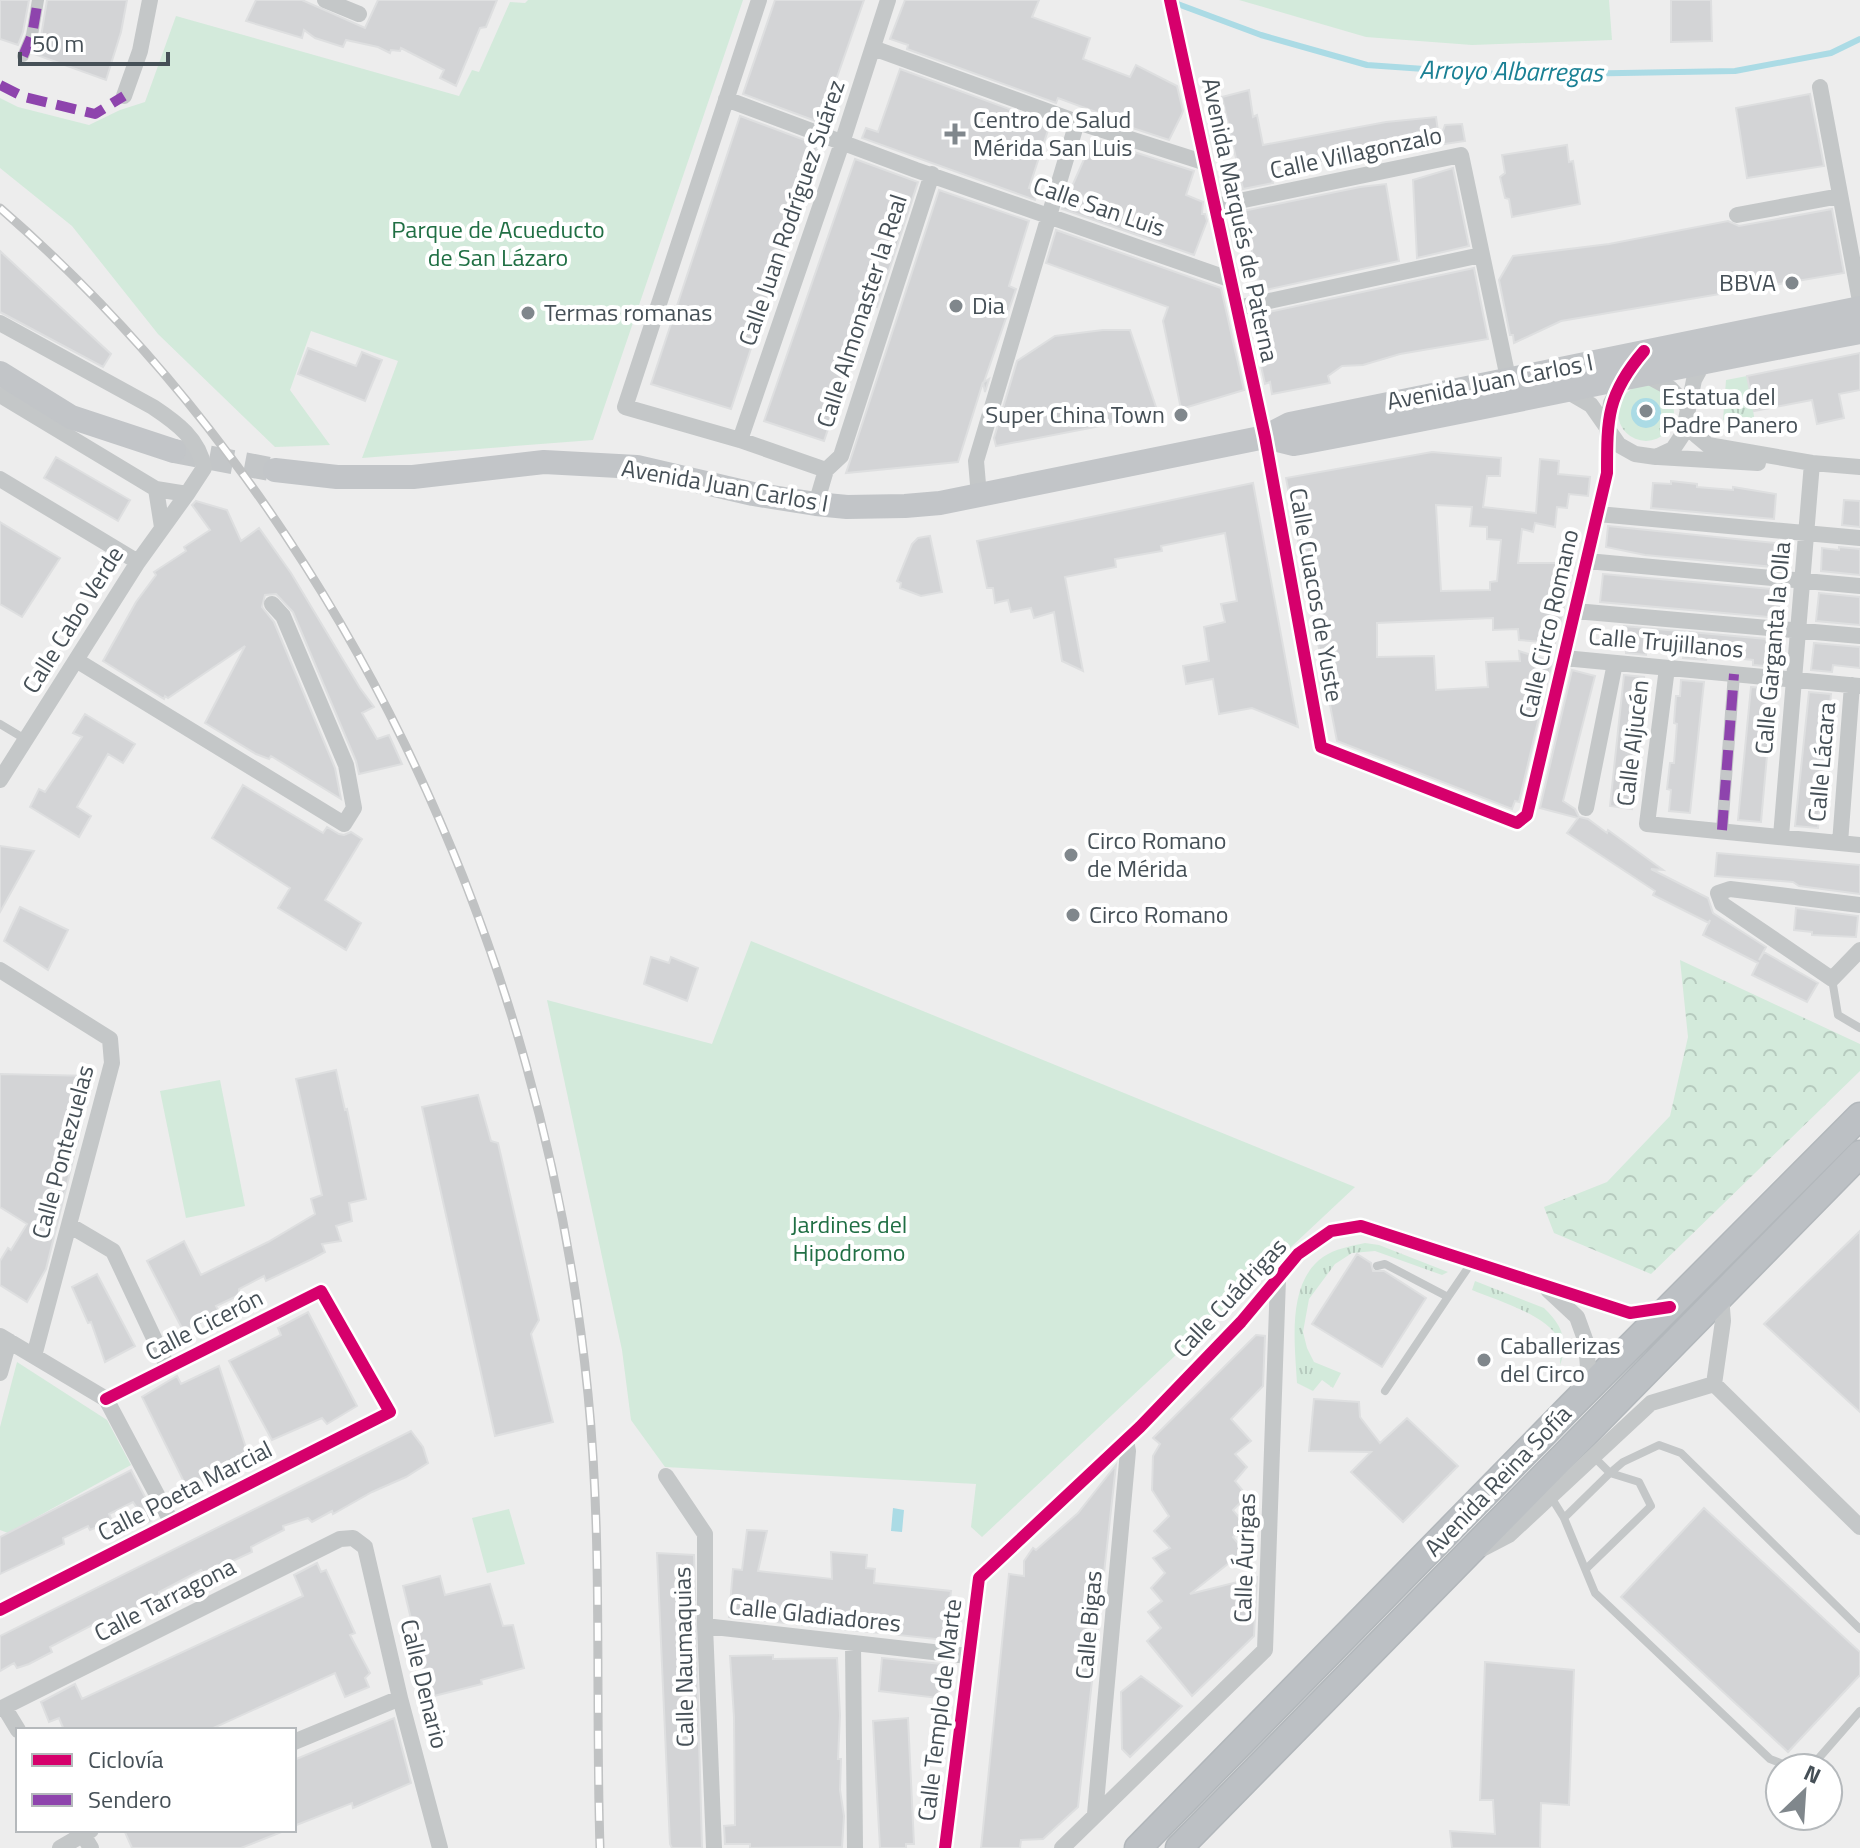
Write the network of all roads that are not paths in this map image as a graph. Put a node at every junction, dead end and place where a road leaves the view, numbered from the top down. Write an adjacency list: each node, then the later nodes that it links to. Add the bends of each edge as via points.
1 (38, 0): 9 (street)
2 (150, 0): 11 (street)
3 (325, 0): 7 (street)
4 (759, 0): 12 (street)
5 (888, 0): 8 (street, Calle Juan Rodríguez Suárez)
6 (1170, 0): 15 (street, Avenida Marqués de Paterna)
7 (359, 14)
8 (873, 48): 13 (street); 14 (street, Calle Juan Rodríguez Suárez)
9 (23, 56)
10 (1820, 87): 17 (street)
11 (124, 96)
12 (726, 99): 14 (street, Calle San Luis); 36 (street, via 625,407)
13 (1077, 122): 15 (street); 19 (street)
14 (842, 143): 16 (street, Calle San Luis); 36 (street, Calle Juan Rodríguez Suárez)
15 (1206, 163): 18 (street, Avenida Marqués de Paterna)
16 (932, 174): 19 (street, Calle San Luis); 44 (street, Calle Almonaster la Real, via 841,456)
17 (1840, 196): 20 (street); 23 (street)
18 (1215, 206): 21 (street, Calle Villagonzalo, via 1461,155); 22 (street, Avenida Marqués de Paterna)
19 (1049, 215): 22 (street, Calle San Luis); 49 (street, via 976,461)
20 (1737, 215)
21 (1481, 255): 24 (street); 31 (street)
22 (1229, 279): 24 (street, Avenida Marqués de Paterna)
23 (1860, 301)
24 (1237, 308): 37 (street, Avenida Marqués de Paterna)
25 (1860, 308): 29 (main road, Avenida Juan Carlos I)
26 (0, 323): 48 (street, Calle Cabo Verde, via 177,423 201,452 204,468)
27 (1860, 332): 28 (main road, Avenida Juan Carlos I)
28 (1712, 359): 29 (main road, Avenida Juan Carlos I); 34 (street, via 1694,380)
29 (1636, 368): 31 (main road, Avenida Juan Carlos I, via 1595,361); 32 (main road, Avenida Juan Carlos I); 34 (street, via 1670,388); 35 (street, via 1611,403)
30 (0, 373): 38 (main road, via 71,417)
31 (1508, 378): 37 (main road, Avenida Juan Carlos I, via 1290,424)
32 (1567, 391): 35 (street, via 1591,405); 37 (main road, Avenida Juan Carlos I, via 1294,444)
33 (0, 395): 47 (street)
34 (1687, 413): 40 (street, via 1673,449); 41 (street, via 1696,435 1708,445)
35 (1607, 429): 39 (street); 45 (street, Calle Circo Romano)
36 (740, 440): 44 (street)
37 (1266, 443): 49 (main road, Avenida Juan Carlos I); 74 (street, Calle Cuacos de Yuste, via 1321,747)
38 (174, 451)
39 (1635, 454): 40 (street); 45 (street)
40 (1656, 457): 41 (street)
41 (1812, 463): 42 (street); 53 (street, Calle Garganta la Olla)
42 (1860, 467)
43 (275, 470): 50 (main road, Avenida Juan Carlos I, via 413,477 544,462 637,467)
44 (826, 470): 50 (street, Calle Almonaster la Real)
45 (1607, 473): 51 (street, Calle Circo Romano)
46 (0, 479): 56 (street)
47 (156, 489): 48 (street); 52 (street)
48 (187, 494): 52 (street, Calle Cabo Verde)
49 (979, 496): 50 (main road, Avenida Juan Carlos I, via 905,506)
50 (816, 504)
51 (1598, 514): 53 (street); 55 (street, Calle Circo Romano)
52 (162, 527): 56 (street, Calle Cabo Verde)
53 (1806, 533): 54 (street); 57 (street, Calle Garganta la Olla)
54 (1860, 538)
55 (1587, 561): 57 (street); 60 (street, Calle Circo Romano)
56 (138, 562): 64 (street, Calle Cabo Verde)
57 (1802, 580): 58 (street); 61 (street, Calle Garganta la Olla)
58 (1860, 586)
59 (272, 604): 64 (street, via 283,616 346,765 354,808 344,824)
60 (1575, 611): 61 (street); 63 (street, Calle Circo Romano)
61 (1798, 630): 62 (street); 68 (street, Calle Garganta la Olla)
62 (1860, 636)
63 (1564, 658): 65 (street, Calle Trujillanos); 74 (street, Calle Circo Romano, via 1527,815)
64 (76, 660): 71 (street, Calle Cabo Verde)
65 (1615, 663): 66 (street, Calle Trujillanos); 73 (street)
66 (1667, 668): 67 (street, Calle Trujillanos); 75 (street, Calle Aljucén, via 1647,824)
67 (1734, 674): 68 (street, Calle Trujillanos); 75 (street)
68 (1794, 680): 69 (street, Calle Trujillanos); 76 (street, Calle Garganta la Olla)
69 (1856, 685): 77 (street, Calle Lácara)
70 (0, 724): 71 (lane)
71 (26, 740): 72 (street, Calle Cabo Verde)
72 (0, 780)
73 (1586, 808)
74 (1517, 823)
75 (1722, 830): 76 (street)
76 (1781, 836): 77 (street)
77 (1840, 843): 78 (street)
78 (1860, 845)
79 (1860, 905): 82 (street, via 1730,889 1718,893 1722,904)
80 (1860, 950): 82 (street)
81 (0, 970): 86 (street, Calle Pontezuelas, via 110,1039 112,1063)
82 (1832, 979): 83 (lane, via 1838,1015)
83 (1860, 1028)
84 (1860, 1116): 93 (highway, Avenida Reina Sofía)
85 (1860, 1154): 91 (highway, Avenida Reina Sofía)
86 (69, 1225): 95 (street, Calle Pontezuelas); 96 (street, via 113,1251)
87 (1472, 1262): 89 (street, Calle Cuádrigas, via 1361,1226 1331,1231 1298,1254); 90 (street, Calle Cuádrigas); 92 (lane)
88 (1377, 1266): 92 (lane, via 1385,1264)
89 (1278, 1279): 103 (street, Calle Cuádrigas); 125 (street, Calle Áurigas, via 1265,1650)
90 (1544, 1286): 93 (street, Calle Cuádrigas, via 1630,1313); 101 (street, Calle Cuádrigas, via 1577,1317 1586,1342 1588,1367)
91 (1721, 1296): 98 (street); 112 (highway, Avenida Reina Sofía)
92 (1448, 1297): 99 (lane)
93 (1670, 1307): 101 (highway, Avenida Reina Sofía)
94 (5, 1339): 95 (street); 97 (street)
95 (34, 1356): 100 (street)
96 (168, 1368): 100 (street, Calle Cicerón); 102 (street, Calle Cicerón, via 321,1291)
97 (0, 1373)
98 (1714, 1384): 104 (street, via 1651,1403); 110 (street)
99 (1385, 1391)
100 (106, 1399): 109 (street)
101 (1571, 1406): 133 (highway, Avenida Reina Sofía)
102 (390, 1412): 109 (street, Calle Poeta Marcial)
103 (1126, 1441): 114 (street, Calle Cuádrigas); 125 (street, Calle Bigas)
104 (1594, 1457): 105 (lane); 107 (street)
105 (1610, 1473): 108 (lane); 113 (lane, via 1639,1482 1651,1506); 117 (lane, via 1659,1445 1681,1453)
106 (666, 1476): 116 (street, Calle Naumaquias, via 705,1534)
107 (1551, 1496): 108 (lane); 112 (street, via 1509,1535)
108 (1564, 1518): 113 (lane)
109 (172, 1523): 115 (street, Calle Poeta Marcial)
110 (1860, 1527)
111 (353, 1538): 120 (street, Calle Denario, via 365,1547); 121 (street, Calle Tarragona, via 340,1539)
112 (1468, 1556): 134 (highway, Avenida Reina Sofía)
113 (1586, 1569): 122 (lane, via 1595,1593 1770,1759 1793,1768 1818,1759)
114 (979, 1578): 119 (street, Calle Templo de Marte)
115 (0, 1610)
116 (705, 1626): 118 (street, Calle Gladiadores); 129 (street, Calle Naumaquias)
117 (1860, 1629)
118 (853, 1643): 119 (street, Calle Gladiadores); 130 (street)
119 (968, 1656): 131 (street, Calle Templo de Marte)
120 (400, 1698): 124 (street); 128 (street, Calle Denario)
121 (2, 1708): 123 (street)
122 (1860, 1711)
123 (17, 1728)
124 (296, 1741)
125 (1095, 1814): 132 (street, Calle Áurigas)
126 (86, 1836): 127 (street)
127 (60, 1848)
128 (440, 1848)
129 (714, 1848)
130 (855, 1848)
131 (945, 1848)
132 (1062, 1848)
133 (1138, 1848)
134 (1179, 1848)

